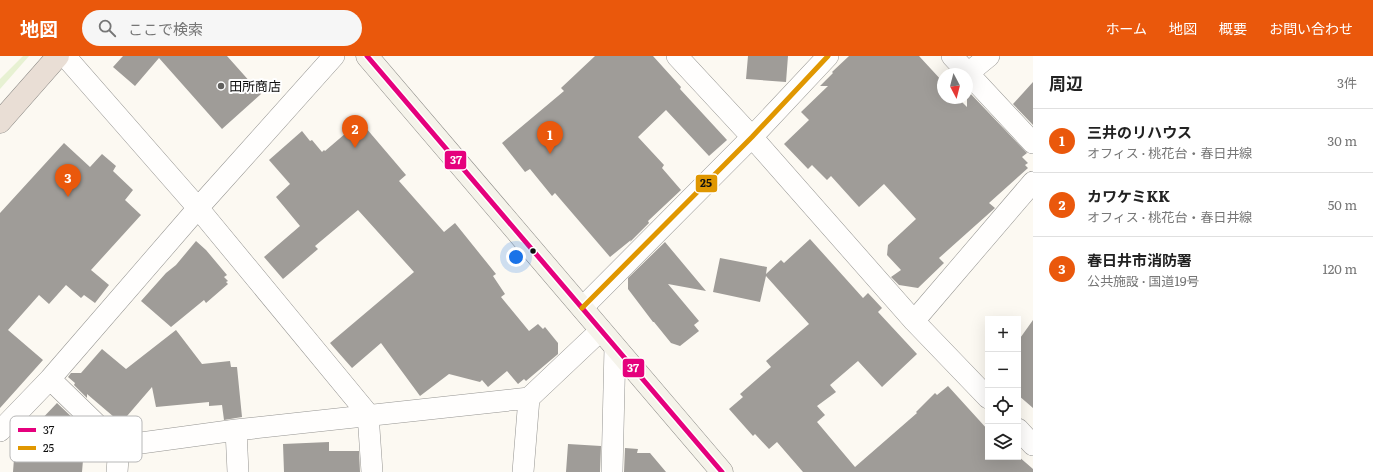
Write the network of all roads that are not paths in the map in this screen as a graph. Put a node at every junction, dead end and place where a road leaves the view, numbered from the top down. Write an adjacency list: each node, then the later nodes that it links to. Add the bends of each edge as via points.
1 (58, 56): 12 (highway)
2 (65, 56): 16 (street)
3 (334, 56): 16 (street)
4 (367, 56): 17 (street)
5 (677, 56): 13 (street)
6 (828, 56): 13 (street)
7 (952, 56): 9 (street)
8 (989, 56): 10 (street)
9 (962, 68)
10 (973, 69)
11 (973, 80): 14 (street)
12 (0, 122)
13 (752, 137): 17 (street); 18 (street)
14 (1033, 142)
15 (1033, 182): 18 (street)
16 (198, 208): 21 (street); 24 (street)
17 (582, 308): 19 (street)
18 (914, 320): 22 (street)
19 (601, 330): 20 (street); 23 (street)
20 (615, 347): 38 (street); 39 (street)
21 (50, 379): 25 (street); 26 (street)
22 (985, 395)
23 (529, 398): 24 (street); 37 (street)
24 (368, 414): 28 (street); 36 (street)
25 (14, 416)
26 (88, 416)
27 (10, 421): 29 (street)
28 (236, 430): 31 (street); 35 (street)
29 (0, 431)
30 (1021, 432): 32 (street)
31 (142, 443)
32 (1033, 444)
33 (118, 462): 34 (street)
34 (117, 472)
35 (238, 472)
36 (372, 472)
37 (522, 472)
38 (612, 472)
39 (722, 472)

